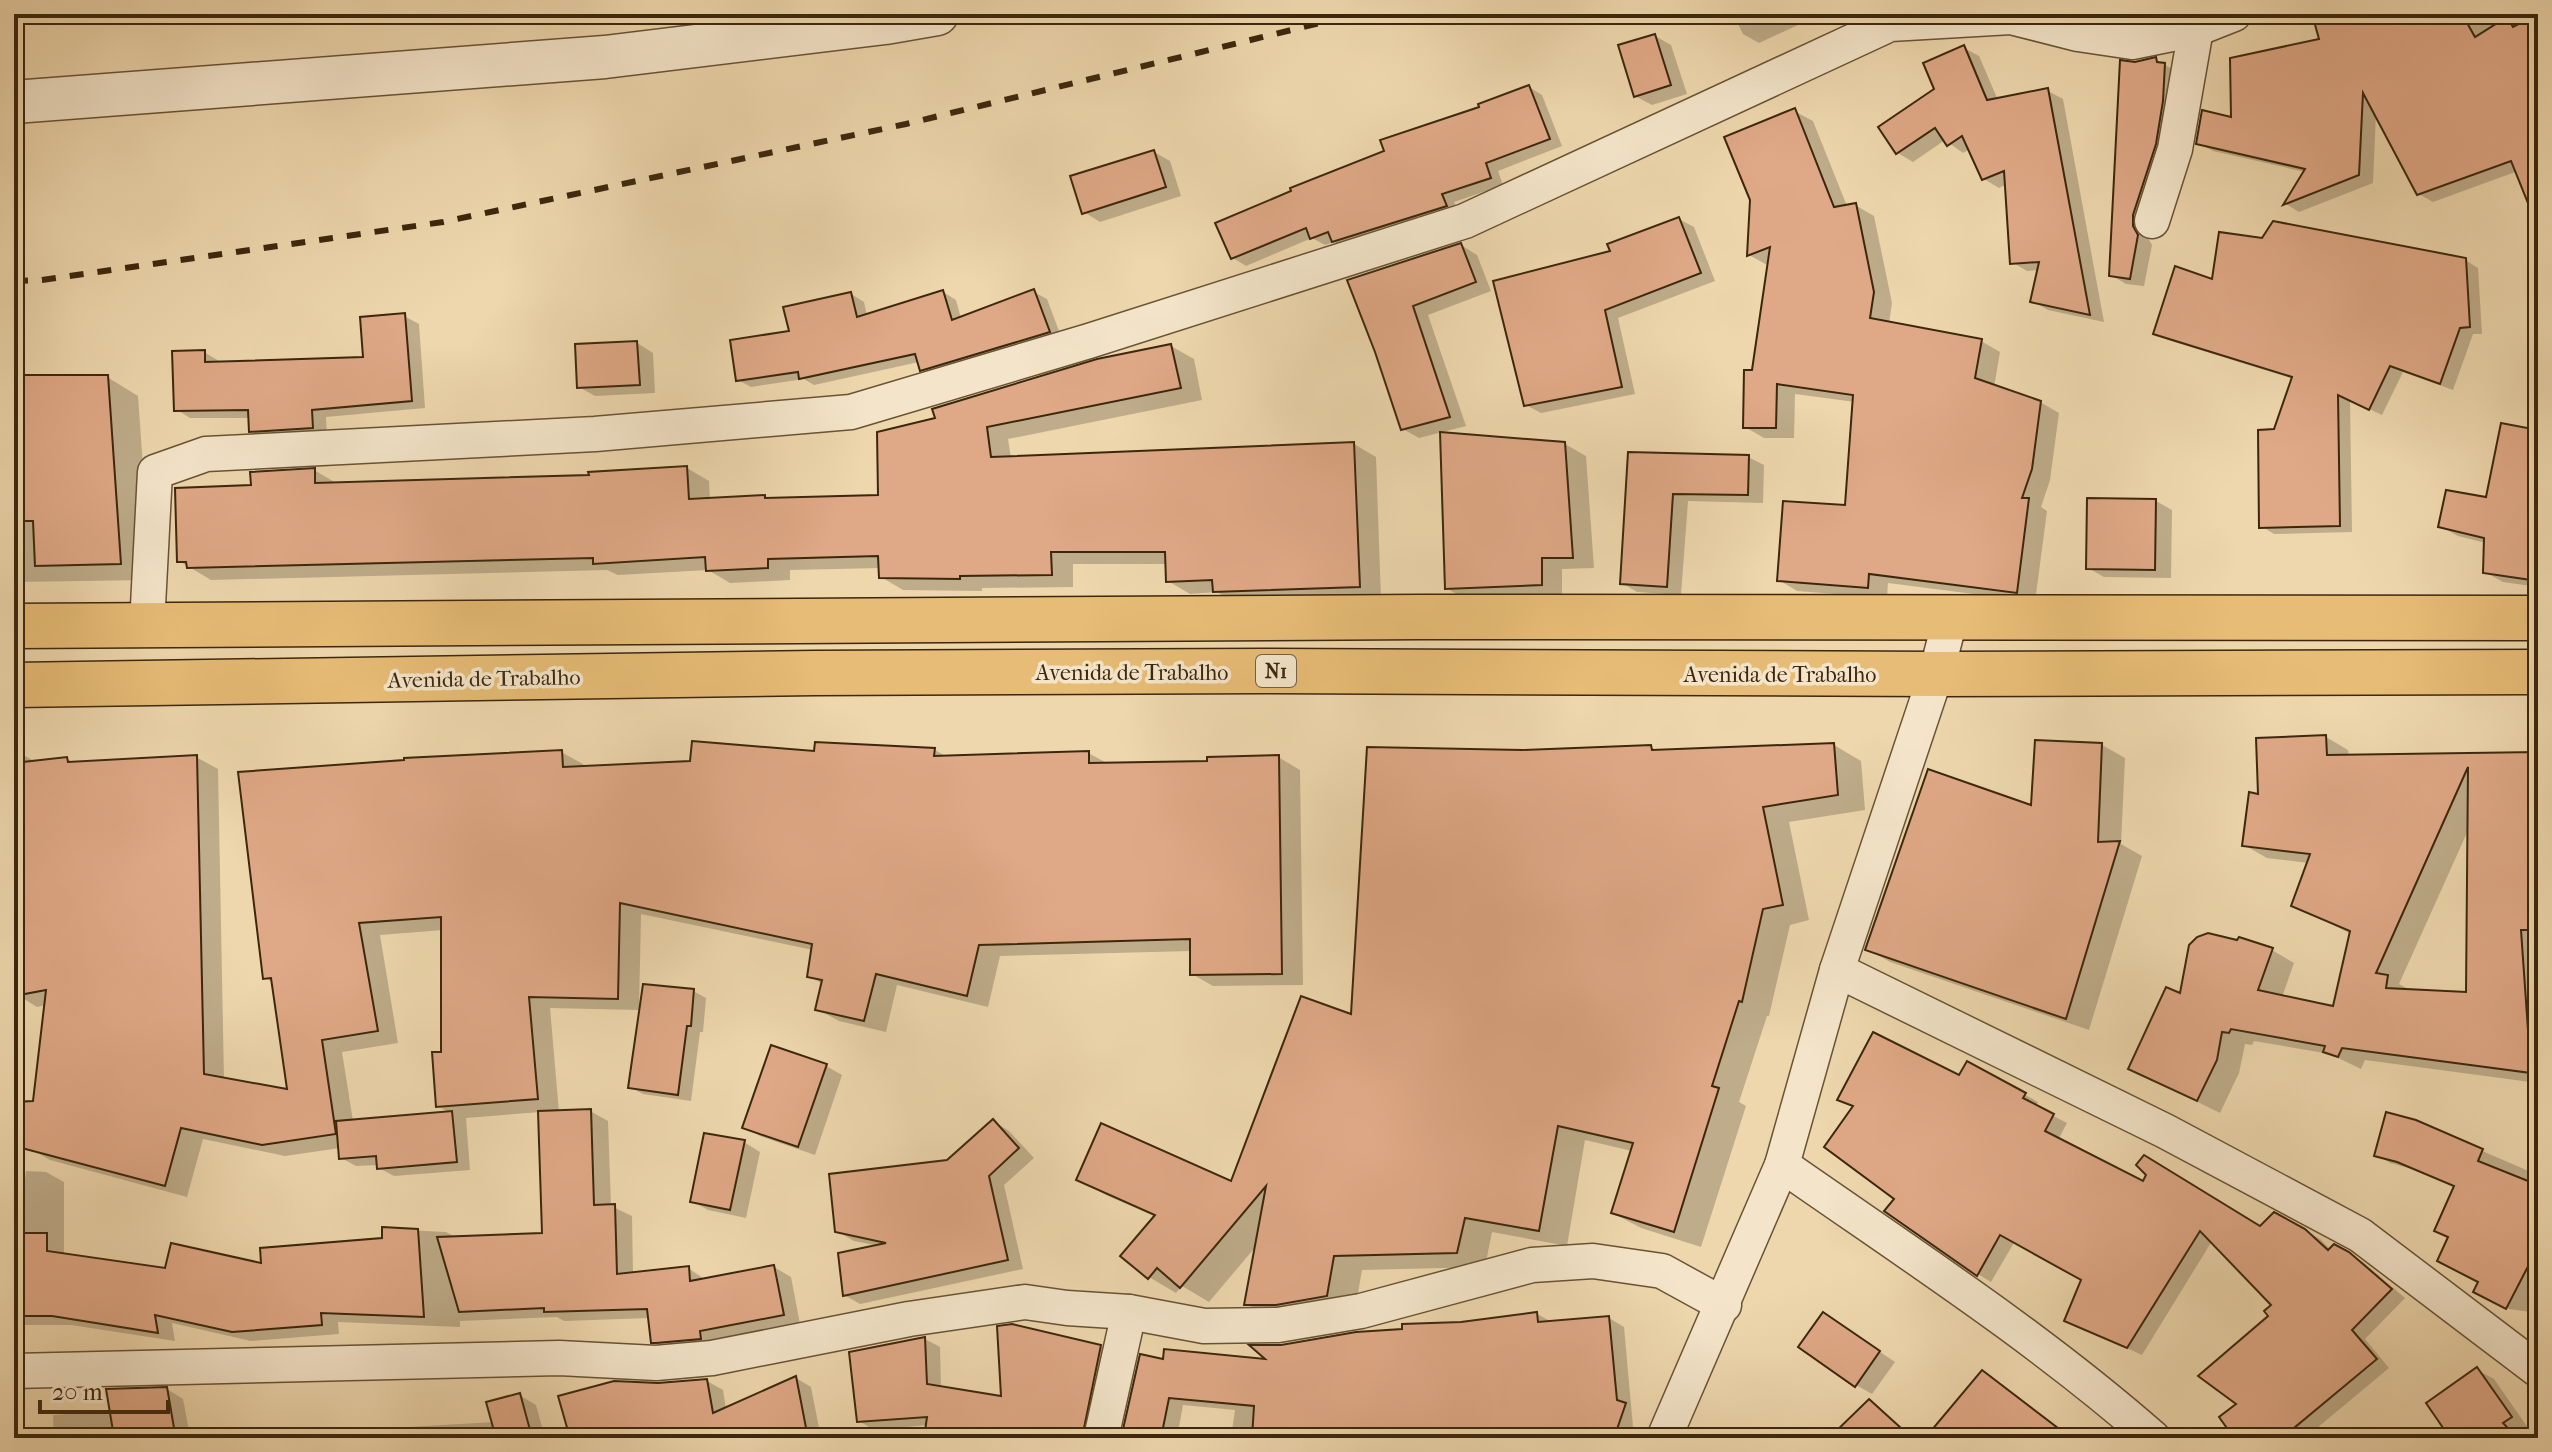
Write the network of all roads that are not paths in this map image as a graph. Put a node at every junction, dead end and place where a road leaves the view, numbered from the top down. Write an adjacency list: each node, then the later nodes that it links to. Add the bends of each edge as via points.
1 (937, 14): 4 (street, via 605,57)
2 (2234, 14): 3 (street)
3 (2196, 29): 5 (street, via 2175,149); 10 (street, via 2132,42 2011,17 1890,24 1465,221 851,412 595,434 206,454 155,472)
4 (14, 102)
5 (2152, 221)
6 (1547, 616): 7 (highway); 9 (highway); 12 (highway)
7 (1951, 616): 8 (highway); 15 (street)
8 (2538, 618)
9 (898, 621): 10 (highway); 14 (highway)
10 (147, 625): 11 (highway)
11 (14, 626)
12 (1541, 672): 14 (highway, Avenida de Trabalho / N1); 15 (highway, Avenida de Trabalho / N1)
13 (2538, 672): 15 (highway, Avenida de Trabalho / N1)
14 (896, 673): 16 (highway, Avenida de Trabalho / N1)
15 (1936, 674): 17 (street)
16 (14, 685)
17 (1837, 970): 18 (street); 21 (street, via 2165,1131 2360,1235)
18 (1782, 1165): 19 (street); 25 (street, via 2097,1388)
19 (1724, 1305): 20 (street, via 1662,1271 1593,1261 1532,1265 1361,1311 1278,1325 1204,1326); 24 (street)
20 (1129, 1312): 22 (street, via 1025,1302 985,1306 712,1358 656,1363 559,1358); 23 (street)
21 (2538, 1370)
22 (14, 1371)
23 (1101, 1438)
24 (1664, 1438)
25 (2153, 1438)

